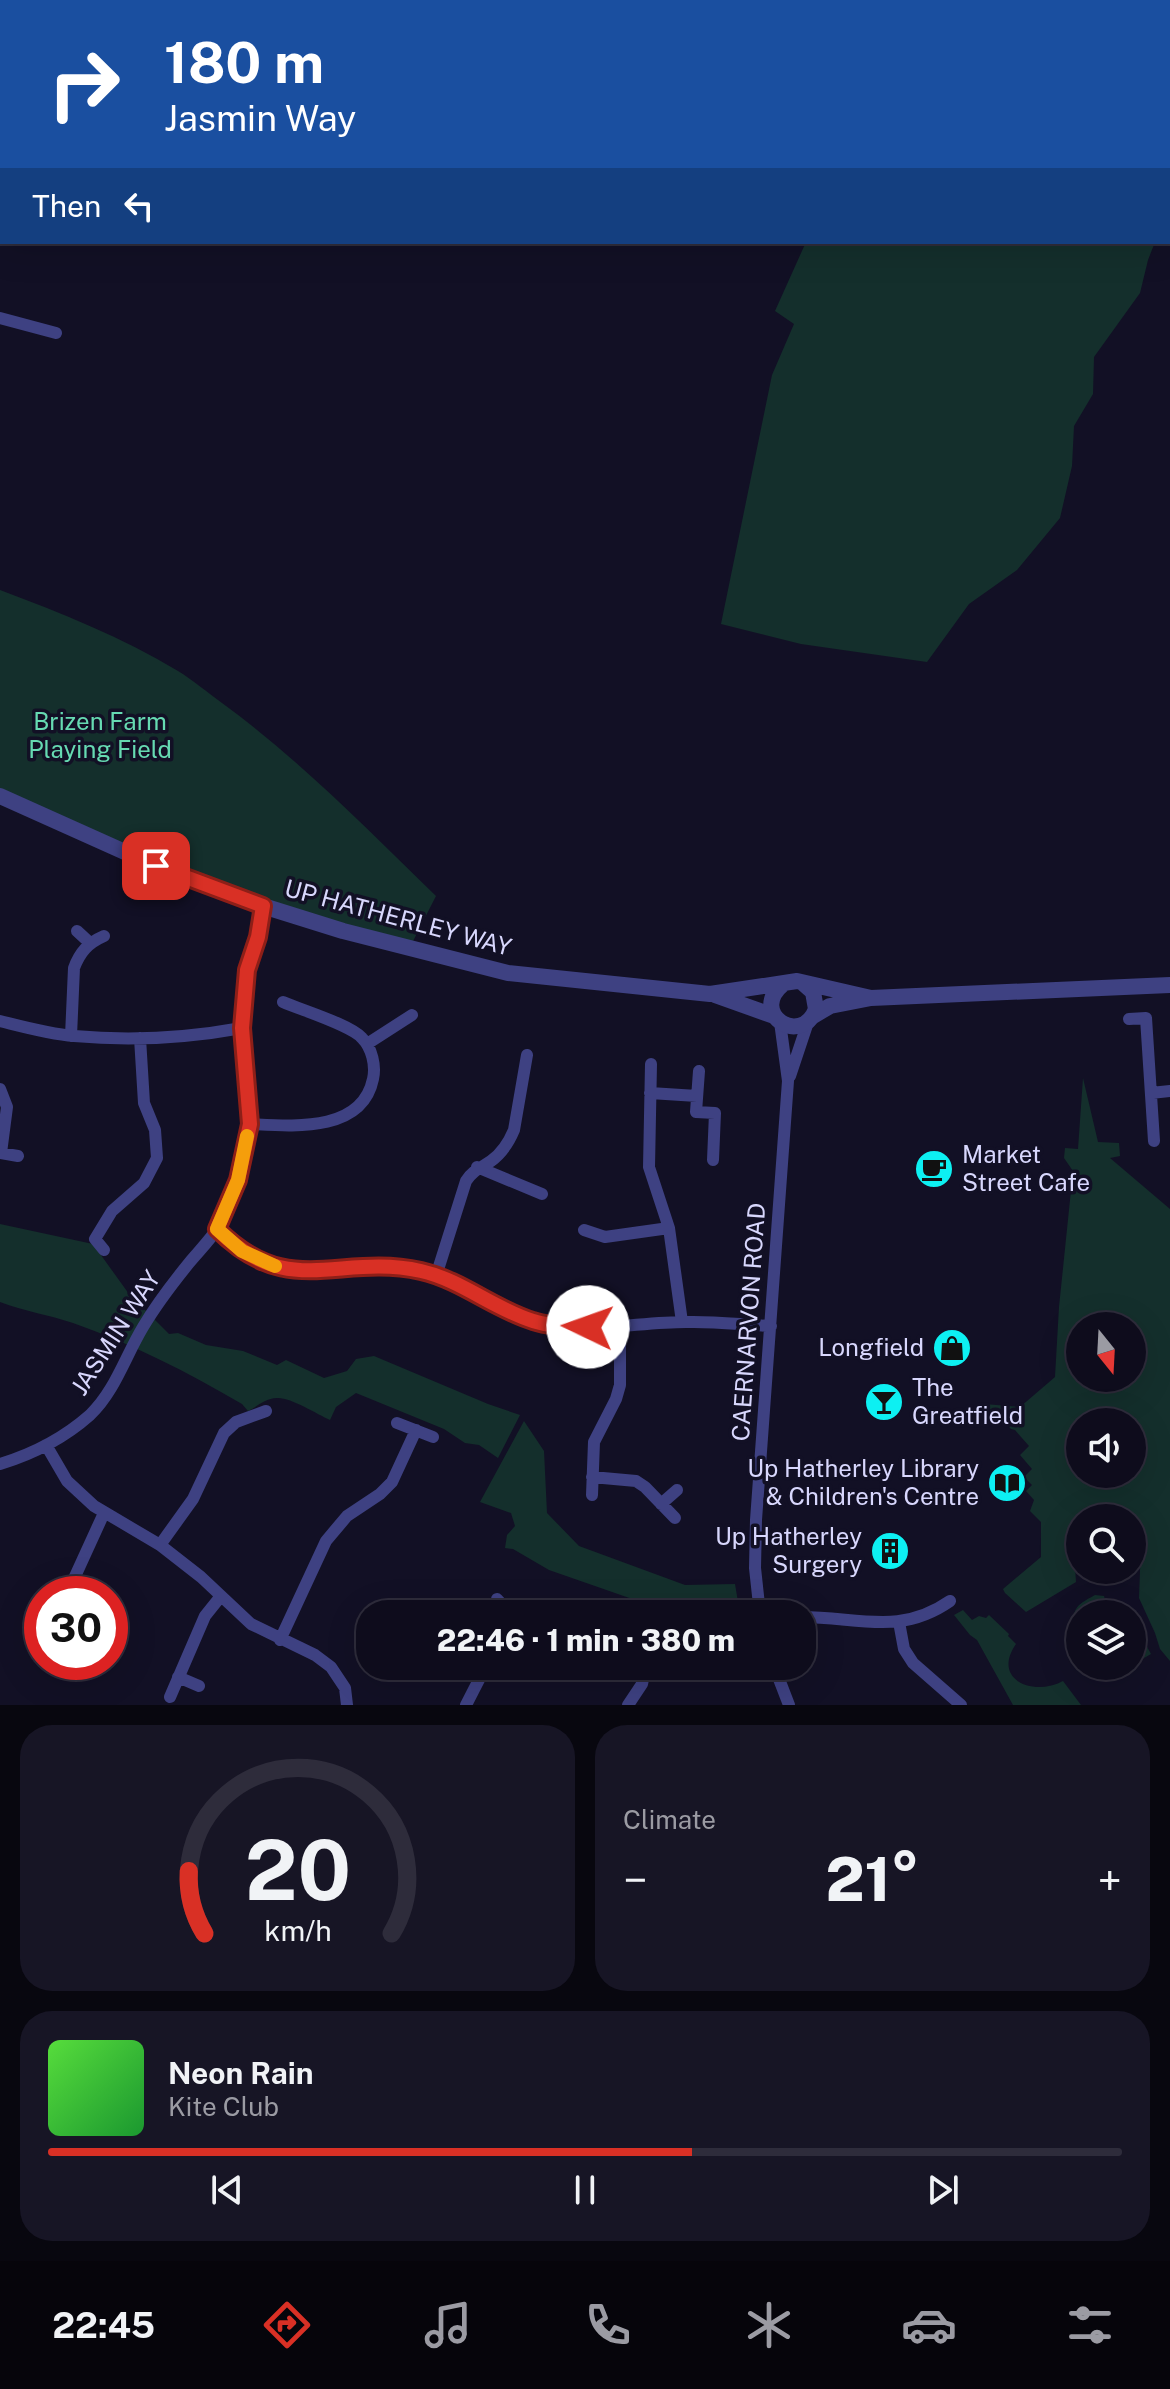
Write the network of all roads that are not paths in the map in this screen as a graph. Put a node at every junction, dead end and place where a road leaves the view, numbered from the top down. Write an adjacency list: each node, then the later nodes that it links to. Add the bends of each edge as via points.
1 (0, 318): 2 (street)
2 (56, 333)
3 (0, 796): 4 (street, UP HATHERLEY WAY, via 156,866)
4 (263, 906): 11 (street, UP HATHERLEY WAY, via 508,973); 19 (street, JASMIN WAY, via 247,970)
5 (77, 931): 7 (street)
6 (104, 936): 7 (street)
7 (90, 943): 20 (street, via 74,968)
8 (783, 984): 9 (street); 11 (street, UP HATHERLEY WAY); 15 (street, via 772,997)
9 (804, 984): 12 (street); 16 (street, via 816,1000)
10 (1170, 985): 12 (street)
11 (710, 994): 15 (street, UP HATHERLEY WAY)
12 (871, 998): 16 (street, via 830,1006)
13 (283, 1002): 22 (street, via 360,1035)
14 (412, 1015): 22 (street)
15 (777, 1019): 16 (street, via 798,1026); 26 (street, CAERNARVON ROAD)
16 (811, 1019): 26 (street, CAERNARVON ROAD)
17 (1129, 1019): 30 (street, via 1146,1018)
18 (0, 1021): 20 (street)
19 (242, 1028): 21 (street); 32 (street, JASMIN WAY)
20 (71, 1036): 21 (street)
21 (140, 1038): 43 (street, via 144,1103 155,1130 157,1158 144,1183 112,1211 95,1239)
22 (367, 1044): 32 (street, via 374,1063 372,1082 350,1113 322,1123)
23 (527, 1055): 37 (street, via 516,1077 516,1119 510,1139)
24 (651, 1064): 29 (street)
25 (699, 1071): 31 (street)
26 (788, 1081): 47 (street, CAERNARVON ROAD)
27 (0, 1089): 34 (street, via 7,1107)
28 (1170, 1091): 30 (street)
29 (650, 1093): 31 (street); 39 (street, via 649,1167)
30 (1151, 1093): 33 (street)
31 (697, 1096): 36 (street, via 696,1112 715,1113)
32 (250, 1124): 40 (street, JASMIN WAY, via 238,1180)
33 (1154, 1141)
34 (0, 1153): 35 (street)
35 (18, 1156)
36 (713, 1160)
37 (477, 1167): 38 (street); 45 (street, via 463,1186)
38 (542, 1194)
39 (669, 1228): 42 (street); 46 (street)
40 (217, 1229): 45 (street, via 242,1251 278,1267 301,1271 384,1266); 53 (street, JASMIN WAY, via 158,1302 104,1399)
41 (584, 1230): 42 (street)
42 (605, 1237): 44 (street)
43 (104, 1250)
44 (606, 1253)
45 (436, 1276): 48 (street, via 535,1322)
46 (682, 1322): 47 (street); 48 (street)
47 (771, 1326): 64 (street, CAERNARVON ROAD, via 755,1545)
48 (620, 1327): 55 (street, via 620,1385 594,1442)
49 (266, 1411): 61 (street, via 236,1422 224,1433 193,1499)
50 (397, 1423): 51 (street)
51 (416, 1430): 52 (street); 68 (street, via 392,1482 347,1516 326,1541)
52 (433, 1437)
53 (46, 1445): 54 (street, JASMIN WAY); 59 (street, via 67,1481)
54 (0, 1464)
55 (592, 1477): 57 (street); 58 (street, via 636,1481)
56 (677, 1490): 58 (street)
57 (592, 1495)
58 (661, 1504): 60 (street)
59 (104, 1513): 61 (street); 62 (street)
60 (675, 1518)
61 (160, 1545): 63 (street)
62 (75, 1576)
63 (221, 1596): 68 (street, via 251,1624); 69 (street, via 205,1616)
64 (759, 1600)
65 (950, 1601): 67 (street, via 922,1618)
66 (816, 1618): 67 (street)
67 (899, 1622): 79 (street, via 913,1663)
68 (280, 1640): 76 (street, via 331,1667 345,1688)
69 (178, 1677): 73 (street); 74 (street)
70 (479, 1680): 75 (street)
71 (643, 1680): 77 (street)
72 (779, 1680): 78 (street)
73 (199, 1686)
74 (170, 1697)
75 (468, 1704)
76 (347, 1705)
77 (628, 1705)
78 (789, 1705)
79 (961, 1705)

